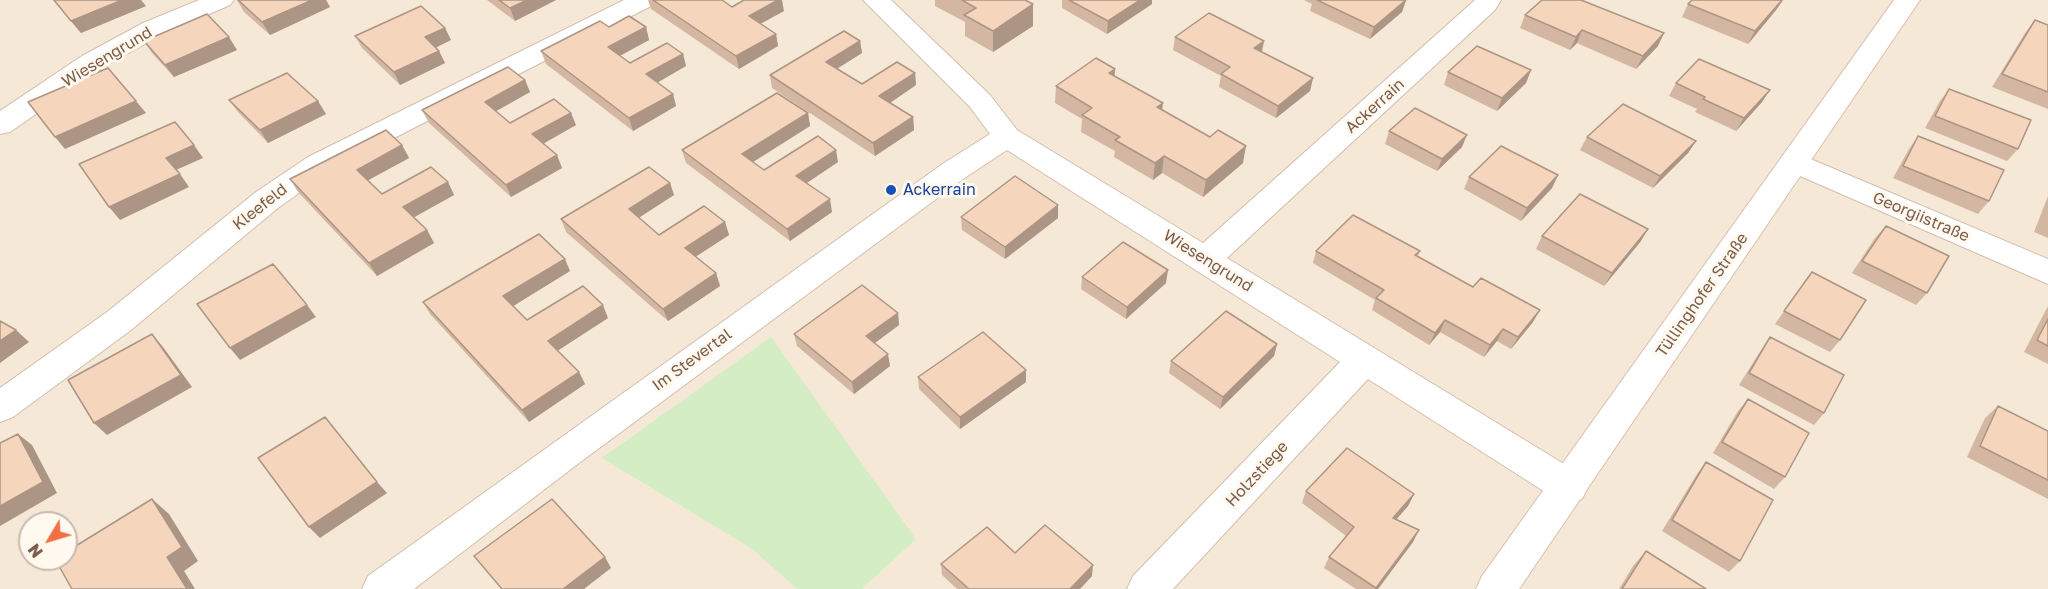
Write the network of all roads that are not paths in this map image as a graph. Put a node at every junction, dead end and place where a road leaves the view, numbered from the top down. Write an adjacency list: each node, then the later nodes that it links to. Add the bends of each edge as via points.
1 (220, 0): 6 (street, Wiesengrund, via 152,29 92,62)
2 (644, 0): 12 (street, Kleefeld, via 319,164 267,200 119,321)
3 (876, 0): 7 (street, Wiesengrund, via 980,101)
4 (1488, 0): 9 (street, Ackerrain)
5 (1907, 0): 8 (street, Tüllinghofer Straße)
6 (0, 125)
7 (1007, 137): 9 (street, Wiesengrund); 14 (street, Im Stevertal, via 955,170)
8 (1794, 162): 10 (street, Georgiistraße); 13 (street, Tüllinghofer Straße)
9 (1206, 260): 11 (street, Wiesengrund)
10 (2048, 272)
11 (1365, 359): 13 (street, Wiesengrund); 15 (street, Holzstiege)
12 (0, 407)
13 (1569, 487): 16 (street, Tüllinghofer Straße)
14 (382, 589)
15 (1147, 589)
16 (1496, 589)

